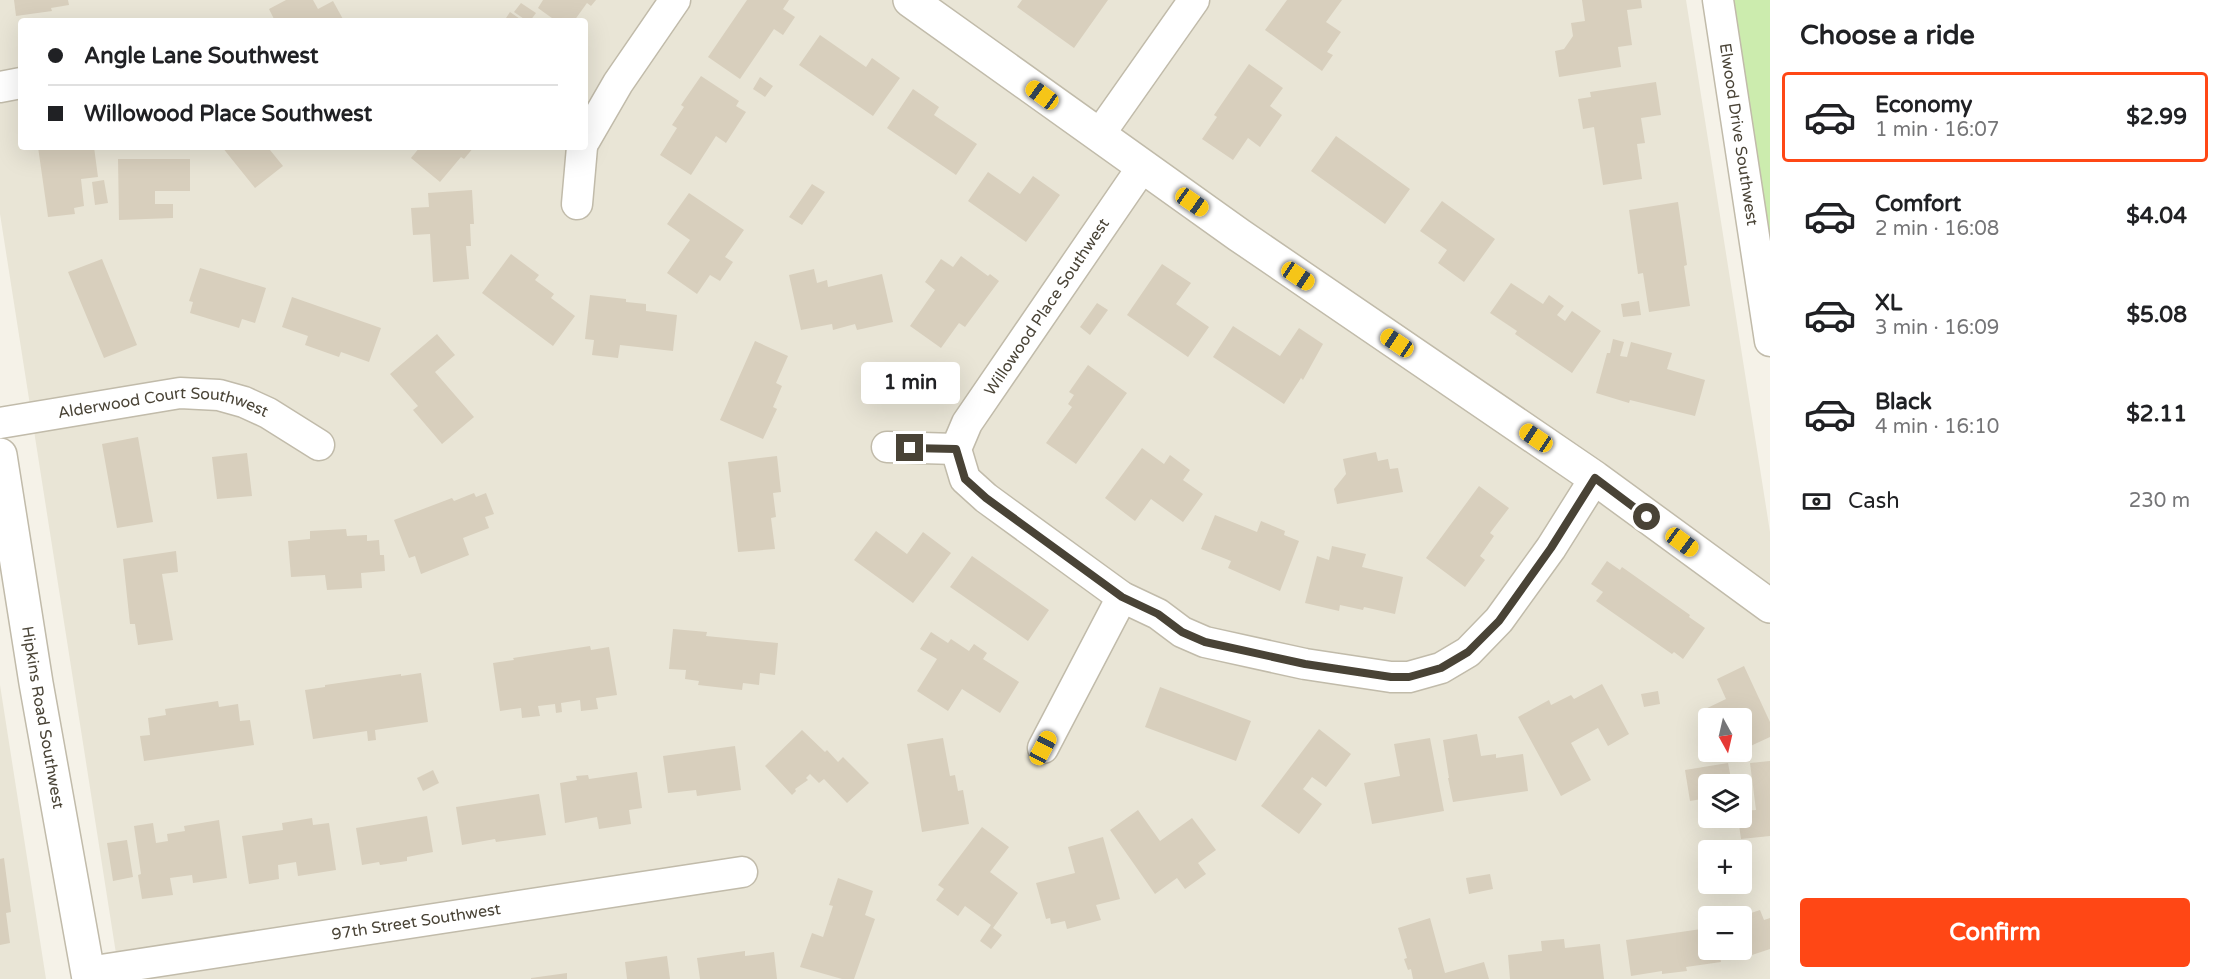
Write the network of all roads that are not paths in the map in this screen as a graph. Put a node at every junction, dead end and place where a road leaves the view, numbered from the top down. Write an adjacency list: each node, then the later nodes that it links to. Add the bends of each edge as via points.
1 (675, 0): 7 (street)
2 (910, 0): 8 (street)
3 (1194, 0): 8 (street)
4 (1718, 0): 12 (street, Elwood Drive Southwest)
5 (18, 84): 6 (street)
6 (0, 87)
7 (588, 135)
8 (1099, 135): 10 (street)
9 (582, 150): 11 (street)
10 (1143, 166): 16 (street, Willowood Place Southwest, via 967,423); 18 (street)
11 (577, 204)
12 (1770, 341)
13 (0, 423): 14 (street, Alderwood Court Southwest, via 180,393 219,395 268,413)
14 (319, 445)
15 (887, 447): 16 (street)
16 (956, 449): 19 (street, via 965,479 986,498)
17 (0, 455): 23 (street, Hipkins Road Southwest)
18 (1595, 478): 19 (street, via 1499,621 1468,652 1441,668 1409,677 1305,664 1205,642); 20 (street)
19 (1122, 597): 21 (street)
20 (1770, 606)
21 (1043, 748)
22 (742, 872): 23 (street, 97th Street Southwest)
23 (88, 975)

